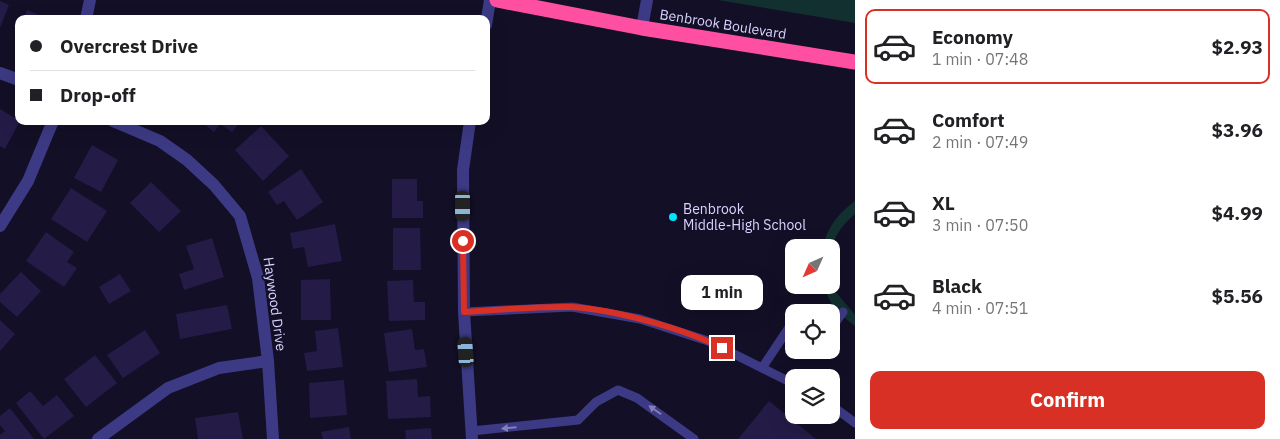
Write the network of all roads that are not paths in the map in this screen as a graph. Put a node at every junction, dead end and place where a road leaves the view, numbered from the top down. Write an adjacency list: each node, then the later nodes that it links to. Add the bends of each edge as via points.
1 (90, 0): 5 (street)
2 (490, 0): 6 (street)
3 (497, 0): 7 (highway, Benbrook Boulevard)
4 (647, 0): 7 (street)
5 (87, 15)
6 (488, 15)
7 (642, 28): 8 (highway, Benbrook Boulevard)
8 (855, 62)
9 (0, 73): 10 (street)
10 (15, 79)
11 (51, 125): 14 (street, via 28,181)
12 (122, 125): 19 (street, Haywood Drive, via 160,142 187,160 240,216 258,278)
13 (469, 125): 15 (street, via 462,170)
14 (0, 226)
15 (464, 312): 20 (lane, via 572,307 640,319 708,341); 24 (street)
16 (843, 312): 17 (lane)
17 (840, 316)
18 (785, 334): 20 (lane)
19 (268, 361): 25 (street, via 219,368 168,388); 26 (street, Haywood Drive)
20 (762, 368): 21 (lane)
21 (785, 380)
22 (840, 412): 23 (lane)
23 (855, 423)
24 (472, 435): 27 (lane, one-way to 24, via 637,398 618,390 596,402 578,420)
25 (98, 439)
26 (273, 439)
27 (694, 439)

